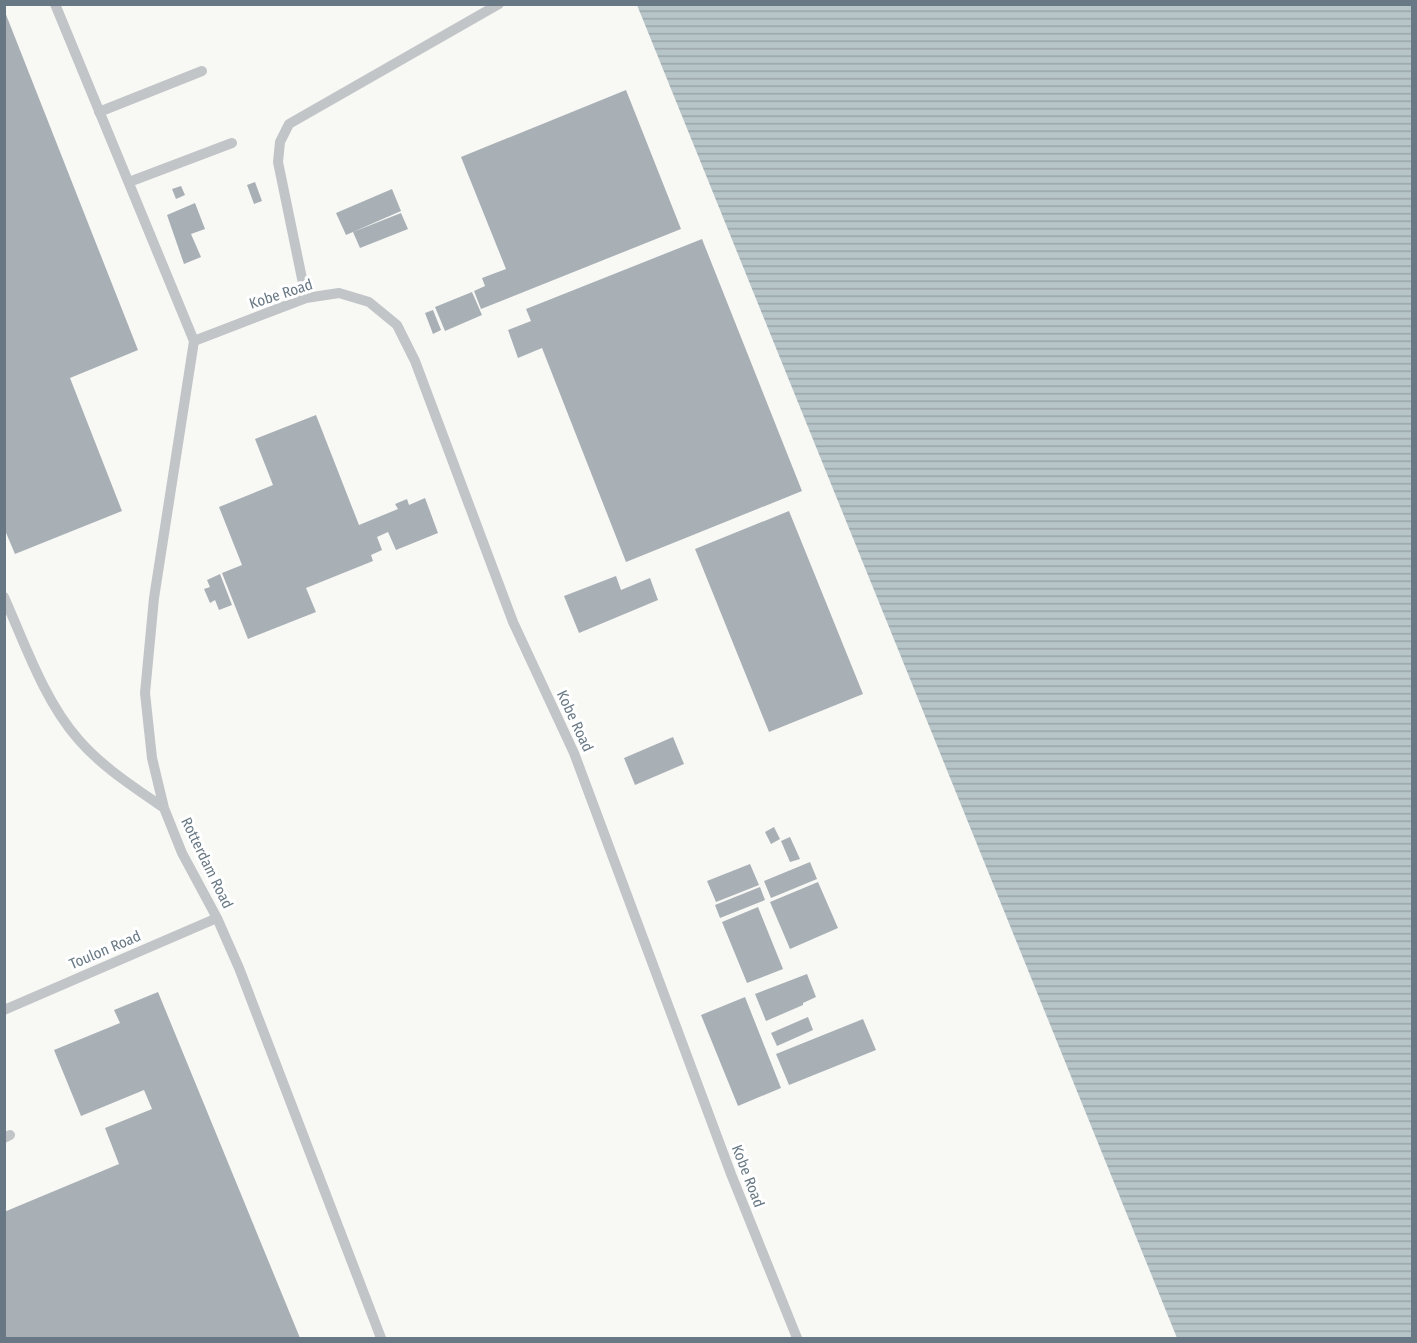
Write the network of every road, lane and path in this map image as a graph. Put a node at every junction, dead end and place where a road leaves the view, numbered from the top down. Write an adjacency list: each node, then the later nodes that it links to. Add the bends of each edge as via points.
1 (55, 4): 4 (lane)
2 (499, 4): 7 (lane, via 289,124 280,142 278,162)
3 (201, 71): 4 (lane)
4 (99, 112): 6 (lane)
5 (232, 143): 6 (lane)
6 (129, 183): 8 (lane)
7 (306, 298): 8 (lane, Kobe Road); 14 (lane, Kobe Road, via 339,293 369,302 397,325 415,361 513,622 574,753 731,1174)
8 (194, 341): 10 (lane, Rotterdam Road, via 153,598 145,693 152,758)
9 (4, 597): 10 (lane, via 52,701 77,739 111,771)
10 (164, 808): 11 (lane, Rotterdam Road, via 182,853)
11 (217, 918): 12 (lane, Toulon Road); 13 (lane, Rotterdam Road, via 254,1003)
12 (4, 1010)
13 (381, 1338)
14 (797, 1338)

